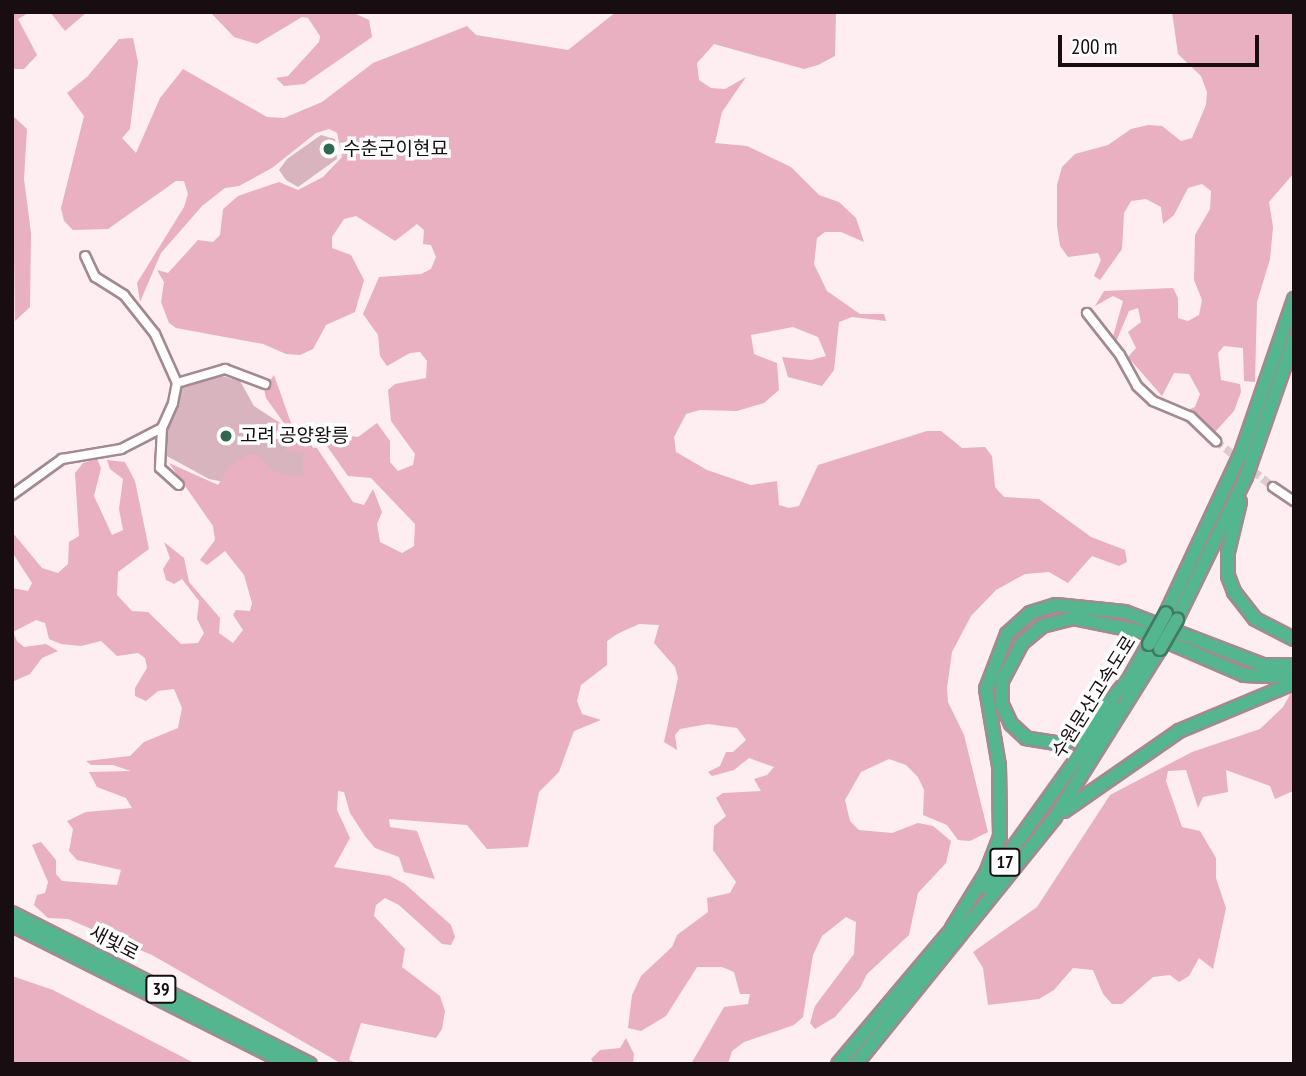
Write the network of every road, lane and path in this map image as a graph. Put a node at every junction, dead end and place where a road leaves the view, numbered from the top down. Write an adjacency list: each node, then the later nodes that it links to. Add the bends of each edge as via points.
1 (85, 256): 5 (street, via 94,277 124,295 155,334)
2 (1294, 299): 14 (highway, 수원문산고속도로 / 17, via 1241,453)
3 (1087, 313): 8 (street, via 1120,355 1136,386 1153,401 1191,417)
4 (1294, 339): 9 (highway, 수원문산고속도로 / 17)
5 (177, 383): 6 (street, via 225,369); 7 (street)
6 (265, 384)
7 (162, 428): 10 (street, via 160,468); 12 (street, via 121,449 62,459)
8 (1216, 441)
9 (1246, 477): 14 (highway, 수원문산고속도로 / 17); 15 (highway, via 1228,552 1228,576 1242,606 1255,619)
10 (178, 485)
11 (1273, 487): 13 (street)
12 (12, 495)
13 (1294, 501)
14 (1171, 616): 16 (highway, 수원문산고속도로 / 17, bridge)
15 (1294, 639)
16 (1155, 646): 19 (highway, 수원문산고속도로 / 17); 21 (highway, 수원문산고속도로 / 17)
17 (1294, 665): 24 (highway, via 1264,665 1125,612 1056,605 1030,613 1007,635 986,689 999,766 1000,837 986,873)
18 (1294, 677): 19 (highway, via 1244,675 1147,633 1074,618 1042,626 1022,643 1002,681 1002,705 1011,724 1026,738 1062,744 1077,739)
19 (1129, 679): 24 (highway, 수원문산고속도로 / 17, via 1095,739)
20 (1294, 683): 21 (highway, via 1179,731)
21 (1055, 817): 28 (highway, 수원문산고속도로 / 17)
22 (12, 914): 26 (highway, 새빛로 / 39)
23 (12, 925): 25 (highway, 새빛로 / 39)
24 (952, 928): 27 (highway, 수원문산고속도로 / 17)
25 (288, 1064)
26 (310, 1064)
27 (838, 1064)
28 (856, 1064)

